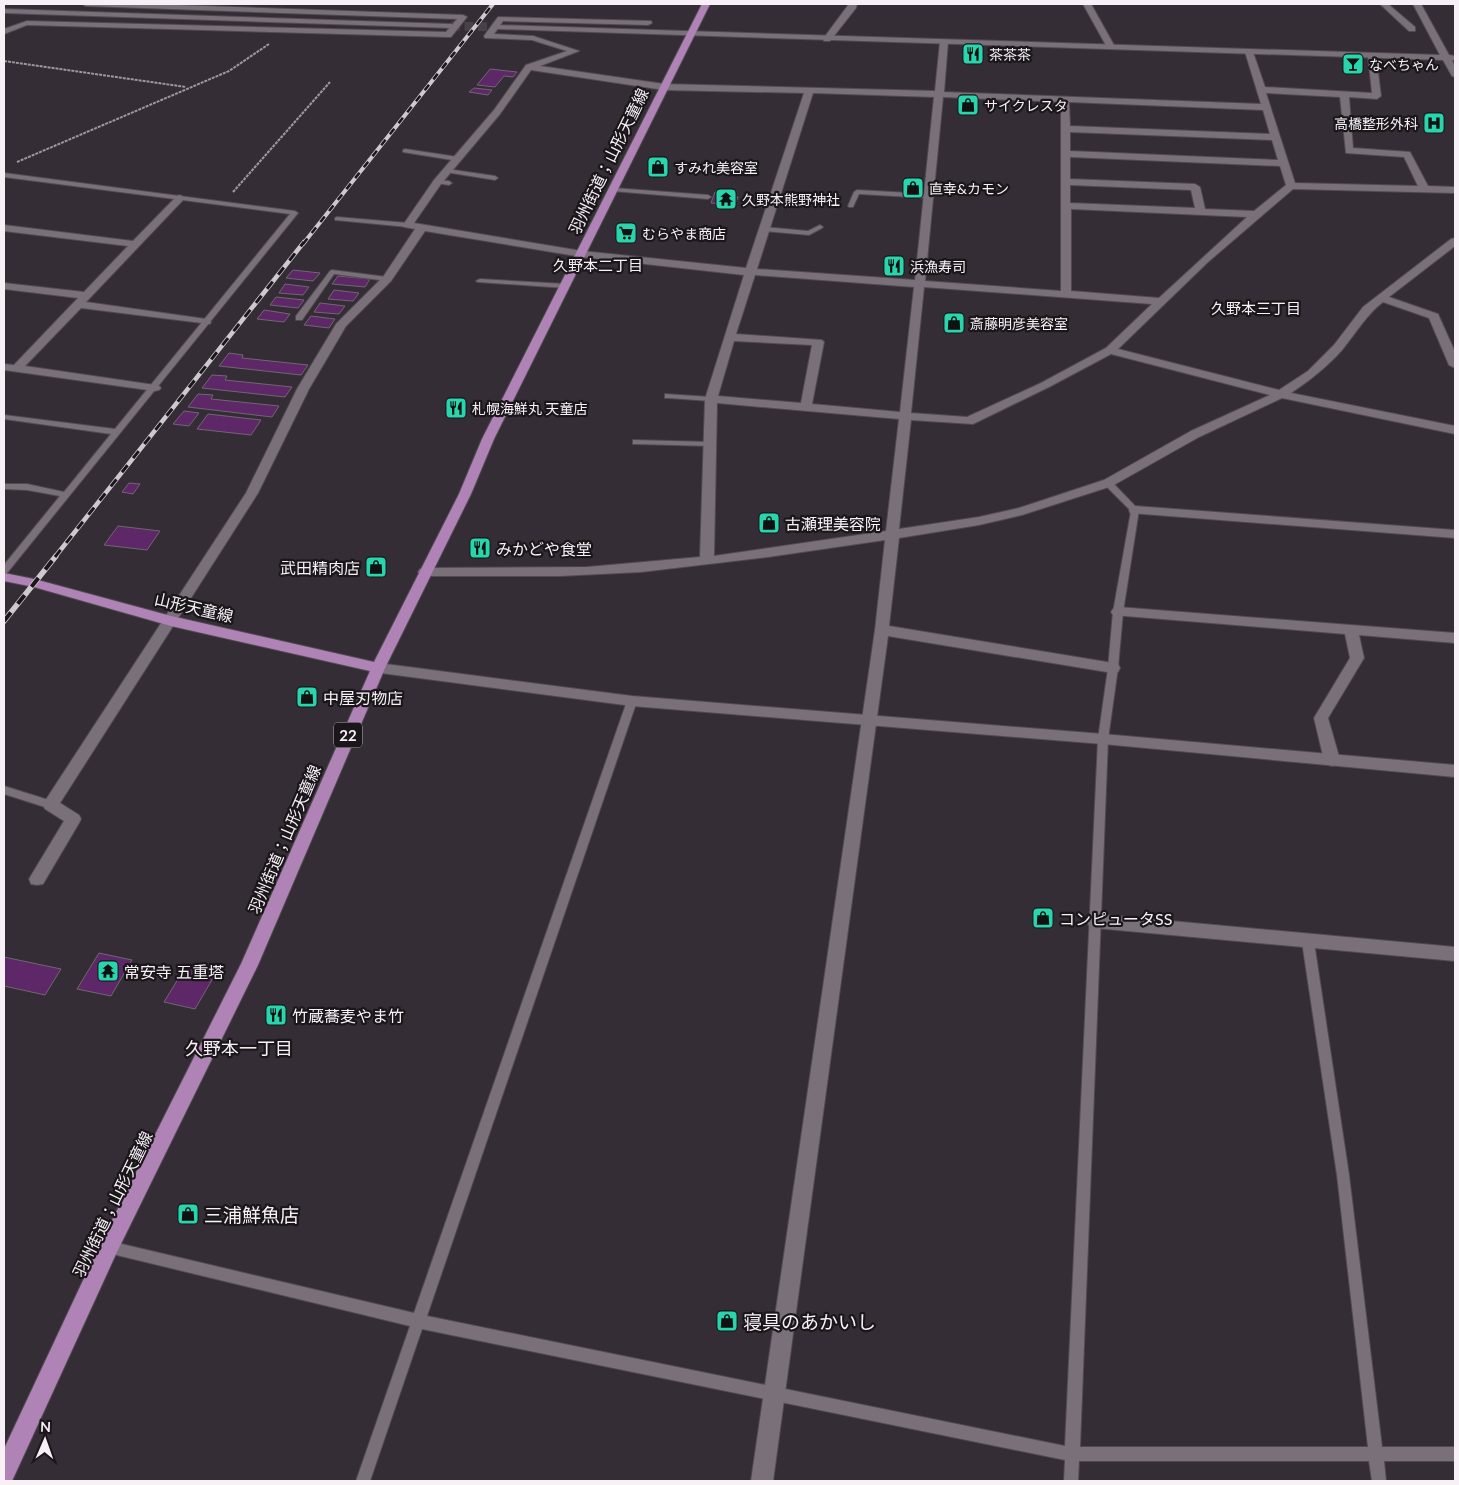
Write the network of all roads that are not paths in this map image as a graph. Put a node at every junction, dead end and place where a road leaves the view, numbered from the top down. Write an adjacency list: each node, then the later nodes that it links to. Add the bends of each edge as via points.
1 (86, 4): 8 (street)
2 (254, 4): 10 (street, via 310,10)
3 (706, 4): 18 (main road, 羽州街道；山形天童線 / 22)
4 (853, 4): 19 (street)
5 (1087, 4): 21 (street)
6 (1384, 4): 16 (street)
7 (1417, 4): 24 (street)
8 (126, 6): 10 (street); 11 (street)
9 (4, 11): 11 (street)
10 (306, 12): 13 (street, via 463,17 448,35)
11 (118, 15): 13 (street); 14 (street)
12 (648, 23): 25 (street, via 501,19 488,36 533,38 574,51)
13 (111, 25): 17 (street, via 27,23)
14 (451, 26)
15 (498, 28): 18 (street)
16 (1412, 29)
17 (4, 32)
18 (691, 34): 19 (street); 27 (main road, 羽州街道；山形天童線 / 22)
19 (827, 38): 20 (street)
20 (944, 42): 21 (street); 30 (street)
21 (1111, 48): 22 (street)
22 (1249, 52): 23 (street); 28 (street)
23 (1372, 56): 24 (street); 31 (street, via 1377,96)
24 (1451, 58): 26 (street)
25 (529, 67): 27 (street); 38 (street)
26 (1455, 74)
27 (664, 87): 29 (street); 47 (main road, 羽州街道；山形天童線 / 22)
28 (1262, 90): 31 (street); 33 (street)
29 (809, 91): 30 (street); 62 (street)
30 (940, 94): 32 (street); 50 (street)
31 (1344, 94): 48 (street, via 1349,151 1407,154)
32 (1064, 100): 33 (street); 34 (street)
33 (1265, 107): 35 (street)
34 (1065, 129): 35 (street); 37 (street)
35 (1275, 137): 39 (street)
36 (405, 151): 38 (lane)
37 (1065, 154): 39 (street); 44 (street)
38 (458, 159): 40 (street)
39 (1282, 163): 46 (street)
40 (448, 170): 42 (lane); 43 (street)
41 (4, 175): 52 (lane)
42 (495, 178)
43 (438, 182): 45 (lane); 58 (street)
44 (1065, 182): 54 (street); 55 (street, via 1195,187)
45 (449, 183)
46 (1291, 186): 48 (street); 56 (street)
47 (614, 190): 51 (lane); 65 (main road, 羽州街道；山形天童線 / 22)
48 (1425, 190): 49 (street)
49 (1455, 190)
50 (929, 196): 53 (lane, via 857,192); 69 (street)
51 (708, 197)
52 (180, 198): 64 (street); 78 (lane, via 296,213)
53 (851, 206)
54 (1066, 206): 55 (street); 72 (street)
55 (1201, 211): 56 (street)
56 (1256, 214): 75 (street)
57 (337, 219): 58 (lane)
58 (408, 225): 59 (street)
59 (422, 227): 65 (street); 67 (street)
60 (820, 227): 62 (lane, via 808,233)
61 (4, 228): 64 (street)
62 (764, 229): 66 (street)
63 (1455, 240): 74 (street)
64 (135, 244): 73 (street)
65 (582, 254): 66 (street); 71 (main road, 羽州街道；山形天童線 / 22)
66 (750, 272): 69 (street); 79 (street)
67 (387, 279): 77 (lane, via 332,272); 106 (street, via 342,324 303,389 252,493)
68 (480, 281): 71 (lane)
69 (919, 283): 72 (street); 89 (street)
70 (4, 286): 73 (street)
71 (566, 286): 103 (main road, 羽州街道；山形天童線 / 22)
72 (1066, 293): 75 (street)
73 (87, 296): 76 (street)
74 (1381, 298): 81 (street, via 1434,316); 85 (street, via 1366,309 1312,373)
75 (1162, 301): 80 (street)
76 (79, 304): 78 (street); 83 (street)
77 (299, 318)
78 (206, 322): 84 (lane)
79 (729, 337): 87 (street); 88 (street, via 818,342)
80 (1110, 350): 85 (street); 89 (street, via 969,421)
81 (1455, 365)
82 (4, 367): 83 (street)
83 (16, 369): 84 (street)
84 (155, 388): 92 (lane)
85 (1281, 394): 91 (street); 95 (street, via 1196,434)
86 (668, 396): 87 (lane)
87 (711, 399): 88 (street); 94 (street)
88 (806, 406): 89 (street)
89 (906, 416): 99 (street)
90 (4, 417): 92 (lane)
91 (1455, 430)
92 (118, 432): 97 (lane)
93 (636, 442): 94 (lane)
94 (710, 444): 101 (street)
95 (1108, 482): 98 (lane); 99 (street, via 1069,498 1022,511)
96 (4, 486): 97 (lane)
97 (67, 495): 102 (lane)
98 (1135, 510): 100 (street); 105 (lane)
99 (893, 534): 101 (street); 107 (street)
100 (1455, 534)
101 (707, 561): 103 (street, via 566,571)
102 (4, 571)
103 (425, 572): 110 (main road, 羽州街道；山形天童線 / 22)
104 (4, 577): 106 (main road, 山形天童線)
105 (1118, 612): 108 (street); 111 (lane)
106 (171, 621): 110 (main road, 山形天童線); 118 (street)
107 (882, 630): 111 (street); 113 (street)
108 (1351, 630): 109 (street); 115 (street, via 1357,658 1321,718)
109 (1455, 638)
110 (378, 668): 112 (street); 123 (main road, 羽州街道；山形天童線 / 22, via 249,964)
111 (1113, 668): 114 (lane)
112 (632, 701): 113 (street); 124 (lane)
113 (870, 721): 114 (street); 125 (street)
114 (1103, 739): 115 (street); 120 (lane)
115 (1332, 760): 116 (street)
116 (1455, 771)
117 (4, 790): 118 (lane)
118 (50, 805): 119 (street, via 73,819)
119 (36, 878)
120 (1095, 921): 121 (street); 127 (lane)
121 (1308, 942): 122 (street); 126 (lane, via 1343,1175)
122 (1455, 954)
123 (109, 1247): 124 (lane); 129 (main road, 羽州街道；山形天童線 / 22)
124 (418, 1321): 125 (lane); 130 (lane)
125 (775, 1394): 127 (lane); 131 (street)
126 (1376, 1453): 127 (lane); 128 (lane); 133 (lane)
127 (1071, 1454): 132 (lane)
128 (1455, 1454)
129 (4, 1473)
130 (363, 1481)
131 (762, 1481)
132 (1071, 1481)
133 (1379, 1481)

